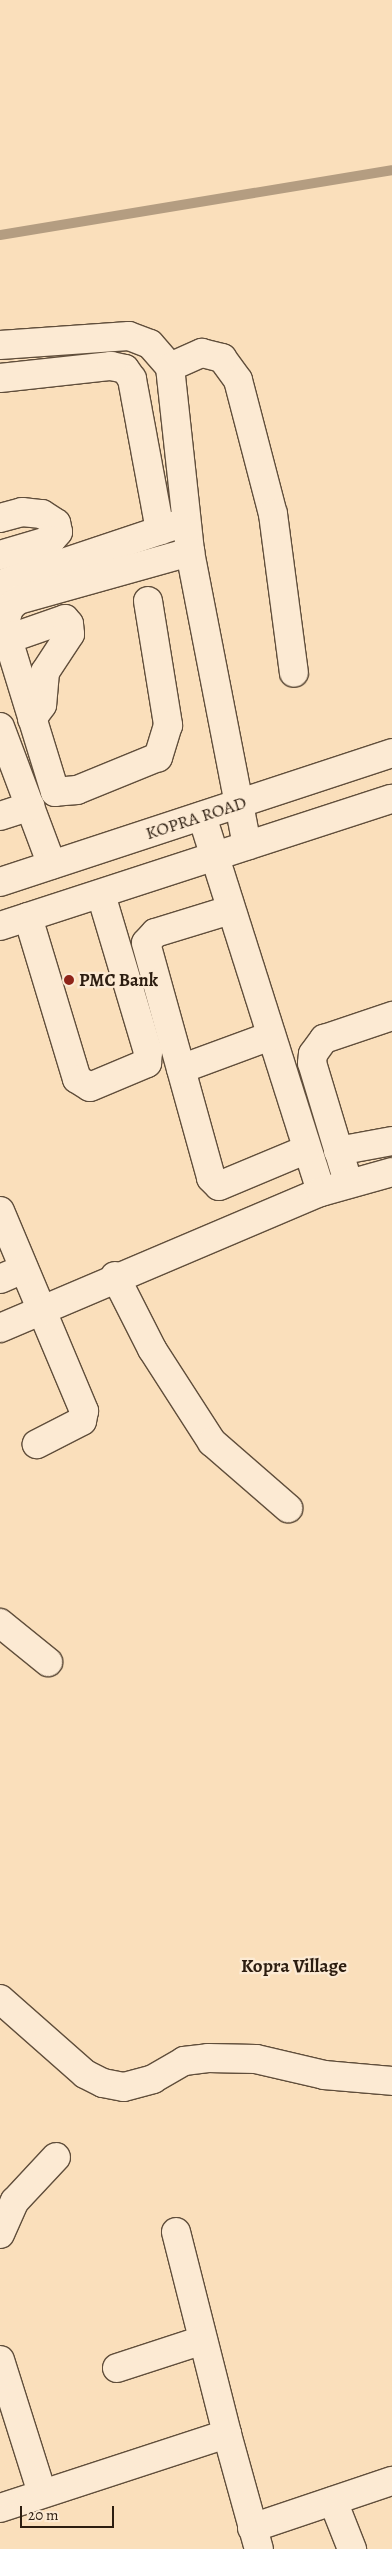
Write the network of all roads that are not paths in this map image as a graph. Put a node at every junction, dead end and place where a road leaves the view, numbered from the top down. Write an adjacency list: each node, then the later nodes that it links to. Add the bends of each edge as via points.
1 (0, 345): 2 (street, via 129,336 150,344)
2 (170, 367): 5 (street); 12 (street, via 202,353 222,358 238,380 273,514)
3 (0, 378): 6 (street, via 111,366 125,369 132,379)
4 (0, 518): 8 (street, via 22,512 42,514 56,523 58,532 51,540)
5 (187, 521): 6 (street); 7 (street)
6 (160, 530): 9 (street)
7 (190, 552): 11 (street, via 18,600 5,616); 17 (street)
8 (0, 555)
9 (0, 584)
10 (148, 601): 13 (street, via 168,725 158,757 60,794 52,788)
11 (8, 640): 13 (street); 13 (street, via 65,619 69,624 70,634 45,672 42,705)
12 (294, 673)
13 (32, 719)
14 (0, 727): 18 (street)
15 (392, 753): 17 (street, KOPRA ROAD)
16 (392, 799): 21 (street)
17 (239, 804): 20 (street, KOPRA ROAD); 21 (street)
18 (30, 806): 19 (street); 23 (street)
19 (0, 816)
20 (202, 816): 22 (street); 23 (street, KOPRA ROAD)
21 (247, 846): 22 (street)
22 (212, 858): 25 (street); 26 (street)
23 (52, 865): 24 (street, KOPRA ROAD)
24 (0, 882)
25 (101, 894): 27 (street); 27 (street, via 148,1052 147,1063 90,1087 77,1079)
26 (230, 910): 30 (street); 31 (street, via 155,933 146,944)
27 (28, 917): 28 (street)
28 (0, 926)
29 (392, 1016): 34 (street, via 317,1044 312,1063)
30 (270, 1036): 31 (street); 33 (street)
31 (181, 1069): 33 (street, via 214,1184 219,1186)
32 (392, 1140): 34 (street)
33 (305, 1150): 37 (street)
34 (338, 1151): 36 (street)
35 (392, 1172): 36 (street)
36 (348, 1182): 37 (street)
37 (321, 1192): 40 (street)
38 (0, 1211): 39 (street)
39 (11, 1274): 41 (street)
40 (116, 1276): 41 (street); 44 (street, via 152,1349 212,1442)
41 (38, 1310): 42 (street); 43 (street, via 84,1411 82,1421)
42 (0, 1328)
43 (37, 1444)
44 (288, 1508)
45 (0, 1623): 46 (street)
46 (48, 1662)
47 (0, 1999): 48 (street, via 84,2074 103,2083 124,2087 153,2079 184,2061 208,2058 256,2059 324,2075)
48 (392, 2080)
49 (56, 2157): 50 (street, via 15,2201)
50 (1, 2231)
51 (176, 2232): 52 (street)
52 (203, 2340): 54 (street); 55 (street)
53 (0, 2360): 57 (street)
54 (117, 2368)
55 (227, 2434): 57 (street); 60 (street)
56 (392, 2481): 58 (street)
57 (42, 2493): 59 (street)
58 (333, 2501): 60 (street); 61 (street)
59 (0, 2508)
60 (256, 2538)
61 (352, 2549)

